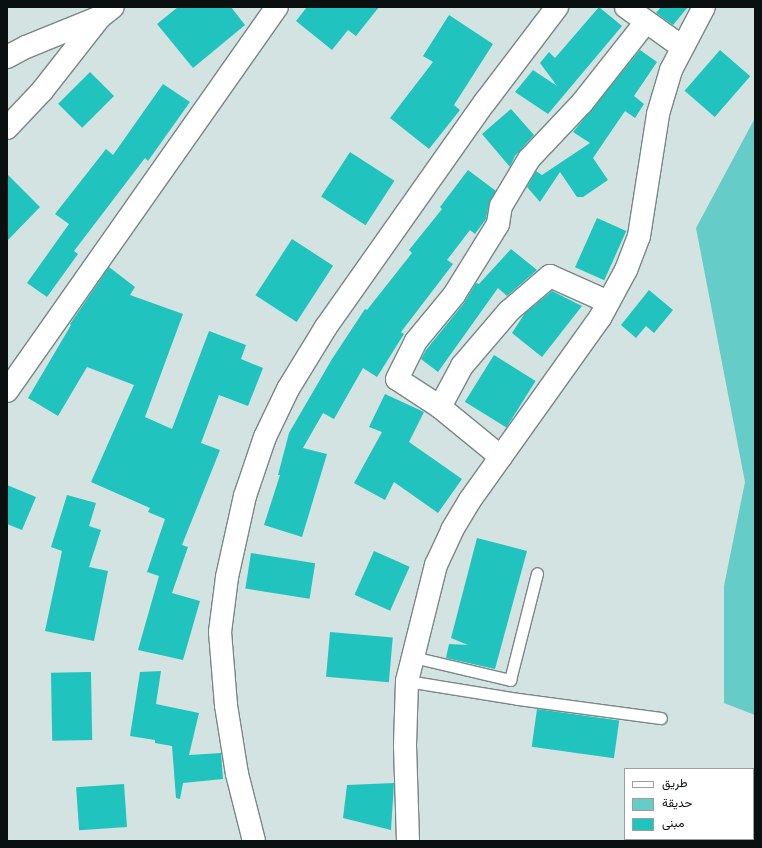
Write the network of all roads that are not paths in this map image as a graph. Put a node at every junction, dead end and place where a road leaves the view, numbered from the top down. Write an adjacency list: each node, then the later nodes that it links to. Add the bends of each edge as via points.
1 (277, 7): 12 (street)
2 (557, 7): 19 (street, via 458,140 326,327 288,389 265,437 245,496 227,577 220,632 226,705)
3 (626, 7): 6 (street)
4 (704, 7): 7 (street)
5 (106, 12): 8 (street); 10 (street, via 42,91)
6 (646, 22): 7 (street); 13 (street, via 582,103 529,159 501,206 498,224 454,295 416,342 397,379)
7 (682, 47): 11 (street, via 671,70 658,114 639,236 626,270)
8 (16, 49): 9 (street)
9 (7, 58)
10 (7, 128)
11 (608, 302): 13 (street, via 550,276 509,311 462,366); 14 (street, via 600,318)
12 (7, 391)
13 (440, 407): 14 (street)
14 (501, 457): 16 (street, via 466,506 436,565)
15 (538, 573): 16 (lane, via 510,680)
16 (413, 657): 17 (street)
17 (407, 681): 18 (lane, via 518,700); 21 (street, via 405,753)
18 (661, 718)
19 (248, 830): 20 (street)
20 (254, 841)
21 (408, 841)

